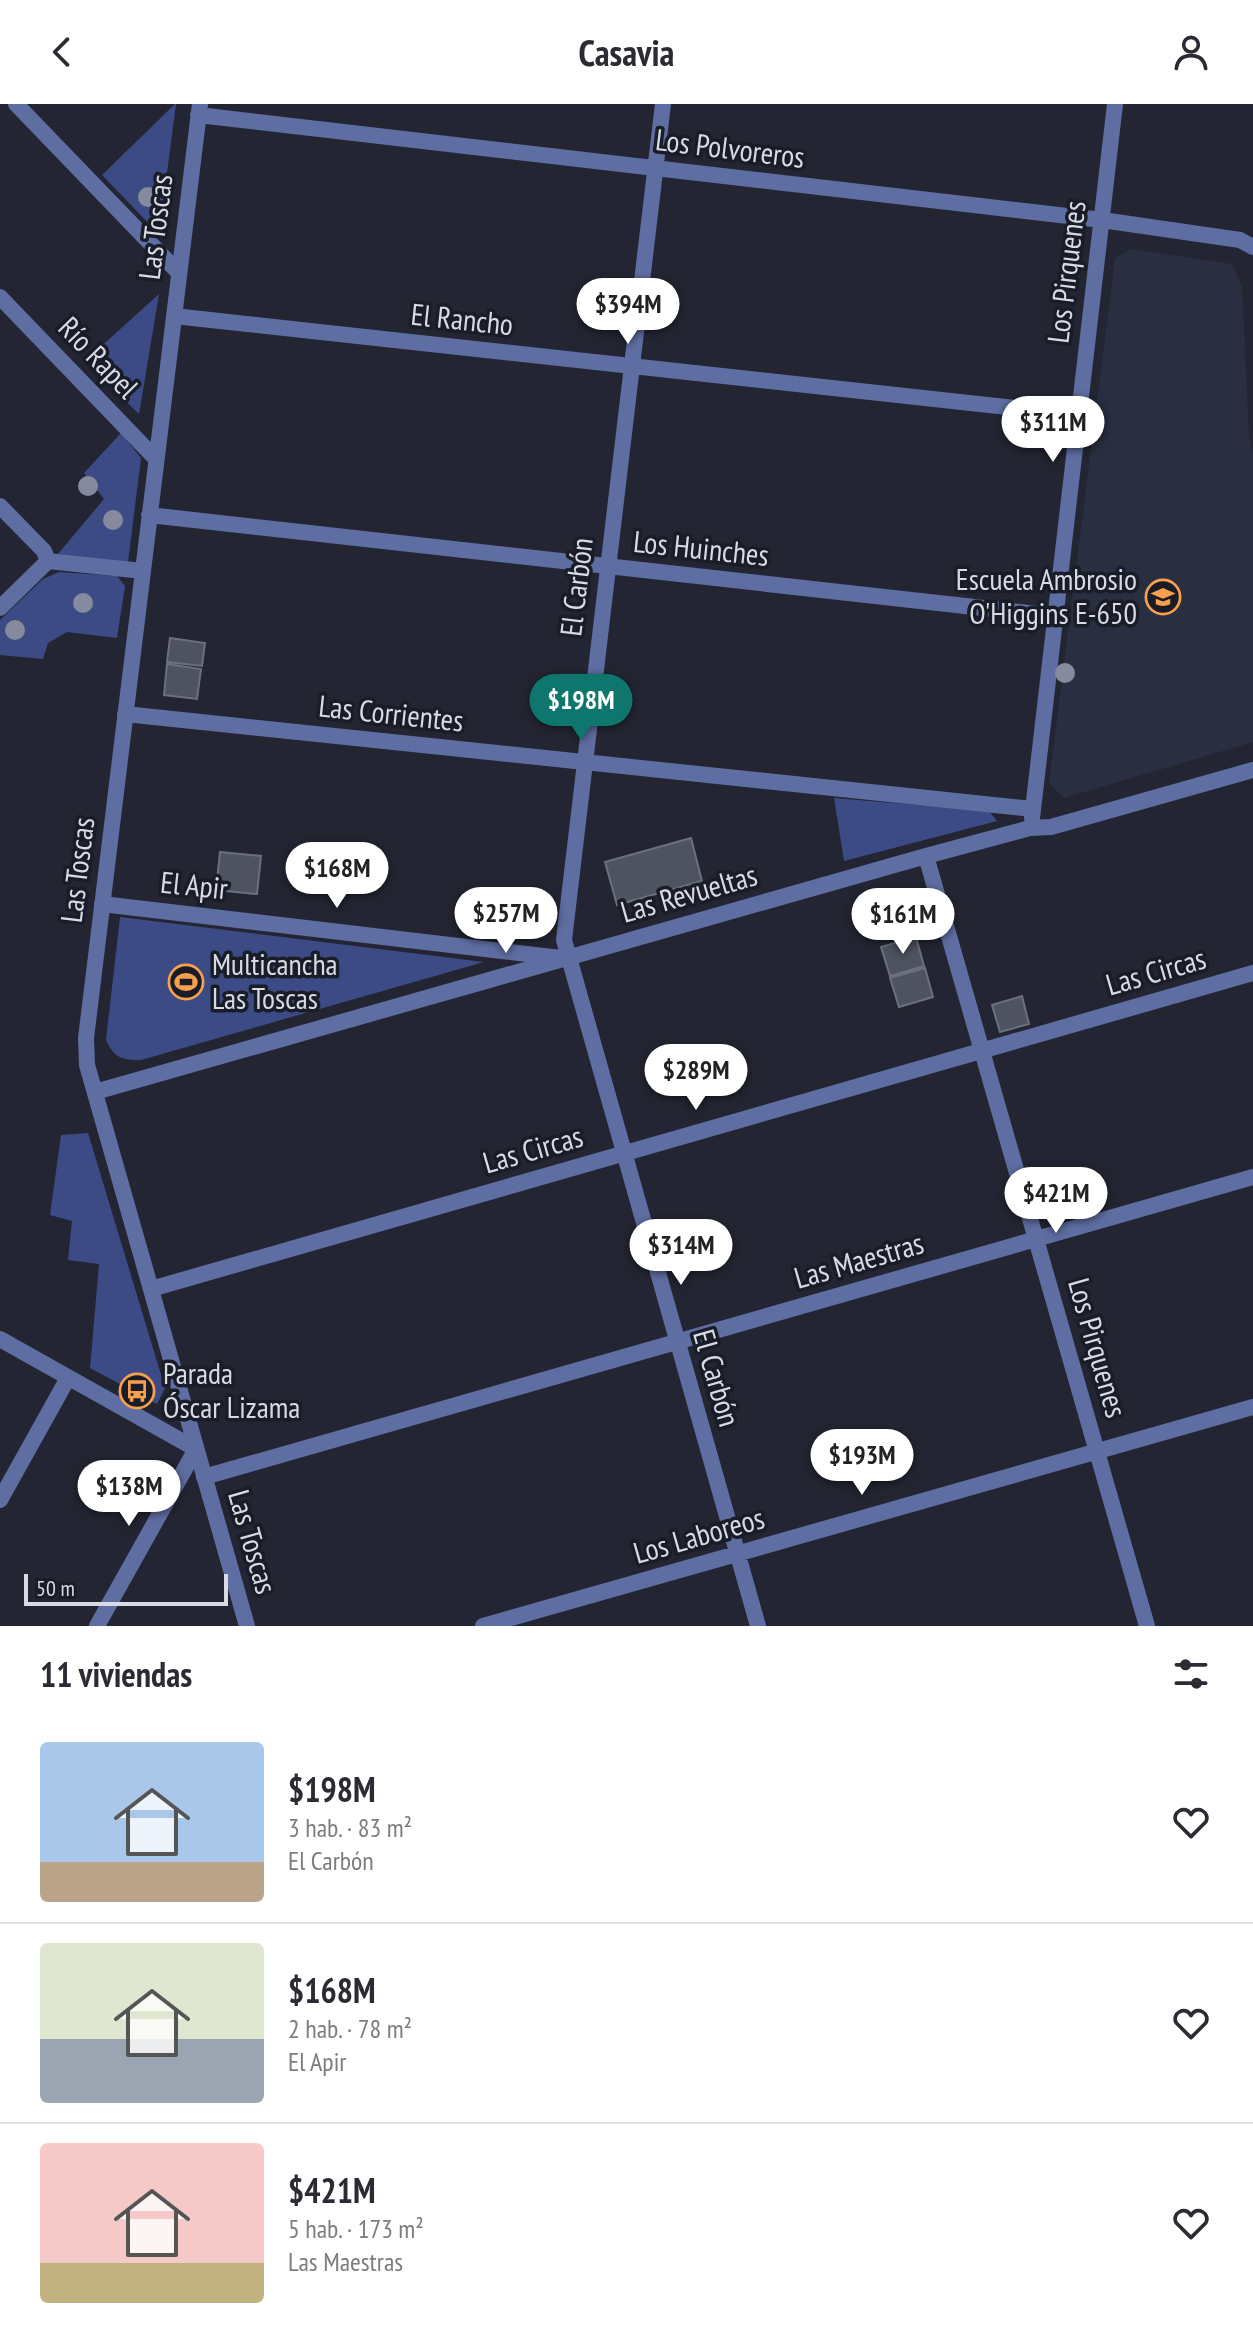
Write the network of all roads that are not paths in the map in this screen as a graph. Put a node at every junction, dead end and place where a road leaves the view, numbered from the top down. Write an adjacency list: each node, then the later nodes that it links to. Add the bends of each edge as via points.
1 (16, 104): 8 (street)
2 (663, 104): 5 (street, El Carbón)
3 (1115, 104): 6 (street, Los Pirquenes)
4 (199, 110): 5 (street, Los Polvoreros); 8 (street, Las Toscas)
5 (656, 168): 6 (street, Los Polvoreros); 11 (street, El Carbón)
6 (1102, 220): 7 (street, Los Polvoreros, via 1240,240); 12 (street, Los Pirquenes)
7 (1253, 247)
8 (179, 273): 10 (street, Las Toscas)
9 (0, 297): 13 (street, Río Rapel)
10 (174, 316): 11 (street, El Rancho); 13 (street, Las Toscas)
11 (632, 367): 12 (street, El Rancho); 17 (street, El Carbón)
12 (1079, 415): 20 (street, Los Pirquenes)
13 (156, 459): 15 (street, Las Toscas)
14 (0, 506): 16 (street)
15 (149, 515): 17 (street, Los Huinches); 18 (street, Las Toscas)
16 (48, 561): 18 (street); 19 (street)
17 (608, 567): 20 (street, Los Huinches); 22 (street, El Carbón)
18 (143, 571): 21 (street, Las Toscas)
19 (0, 608)
20 (1055, 616): 24 (street, Los Pirquenes)
21 (125, 714): 22 (street, Las Corrientes); 27 (street, Las Toscas)
22 (584, 763): 24 (street, Las Corrientes); 28 (street, El Carbón, via 565,923)
23 (1253, 770): 25 (street, Las Revueltas, via 1051,827)
24 (1033, 809): 25 (street, Los Pirquenes)
25 (1030, 828): 26 (street, Las Revueltas)
26 (926, 856): 28 (street, Las Revueltas); 30 (street, Los Pirquenes)
27 (102, 904): 28 (street, El Apir); 31 (street, Las Toscas, via 86,1038)
28 (567, 958): 31 (street, Las Revueltas); 32 (street, El Carbón)
29 (1253, 973): 30 (street, Las Circas)
30 (982, 1051): 32 (street, Las Circas); 34 (street, Los Pirquenes)
31 (95, 1092): 35 (street, Las Toscas)
32 (622, 1154): 35 (street, Las Circas); 37 (street, El Carbón)
33 (1253, 1177): 34 (street, Las Maestras)
34 (1036, 1239): 37 (street, Las Maestras); 41 (street, Los Pirquenes)
35 (151, 1289): 40 (street, Las Toscas)
36 (0, 1339): 38 (street)
37 (676, 1342): 42 (street, Las Maestras); 44 (street, El Carbón)
38 (68, 1378): 40 (street); 43 (street)
39 (1253, 1407): 41 (street, Los Laboreos)
40 (196, 1449): 42 (street, Las Toscas); 45 (street)
41 (1097, 1451): 44 (street, Los Laboreos); 49 (street, Los Pirquenes)
42 (204, 1477): 46 (street, Las Toscas)
43 (0, 1500)
44 (737, 1554): 47 (street, Los Laboreos); 48 (street, El Carbón)
45 (97, 1626)
46 (247, 1626)
47 (483, 1626)
48 (758, 1626)
49 (1147, 1626)

